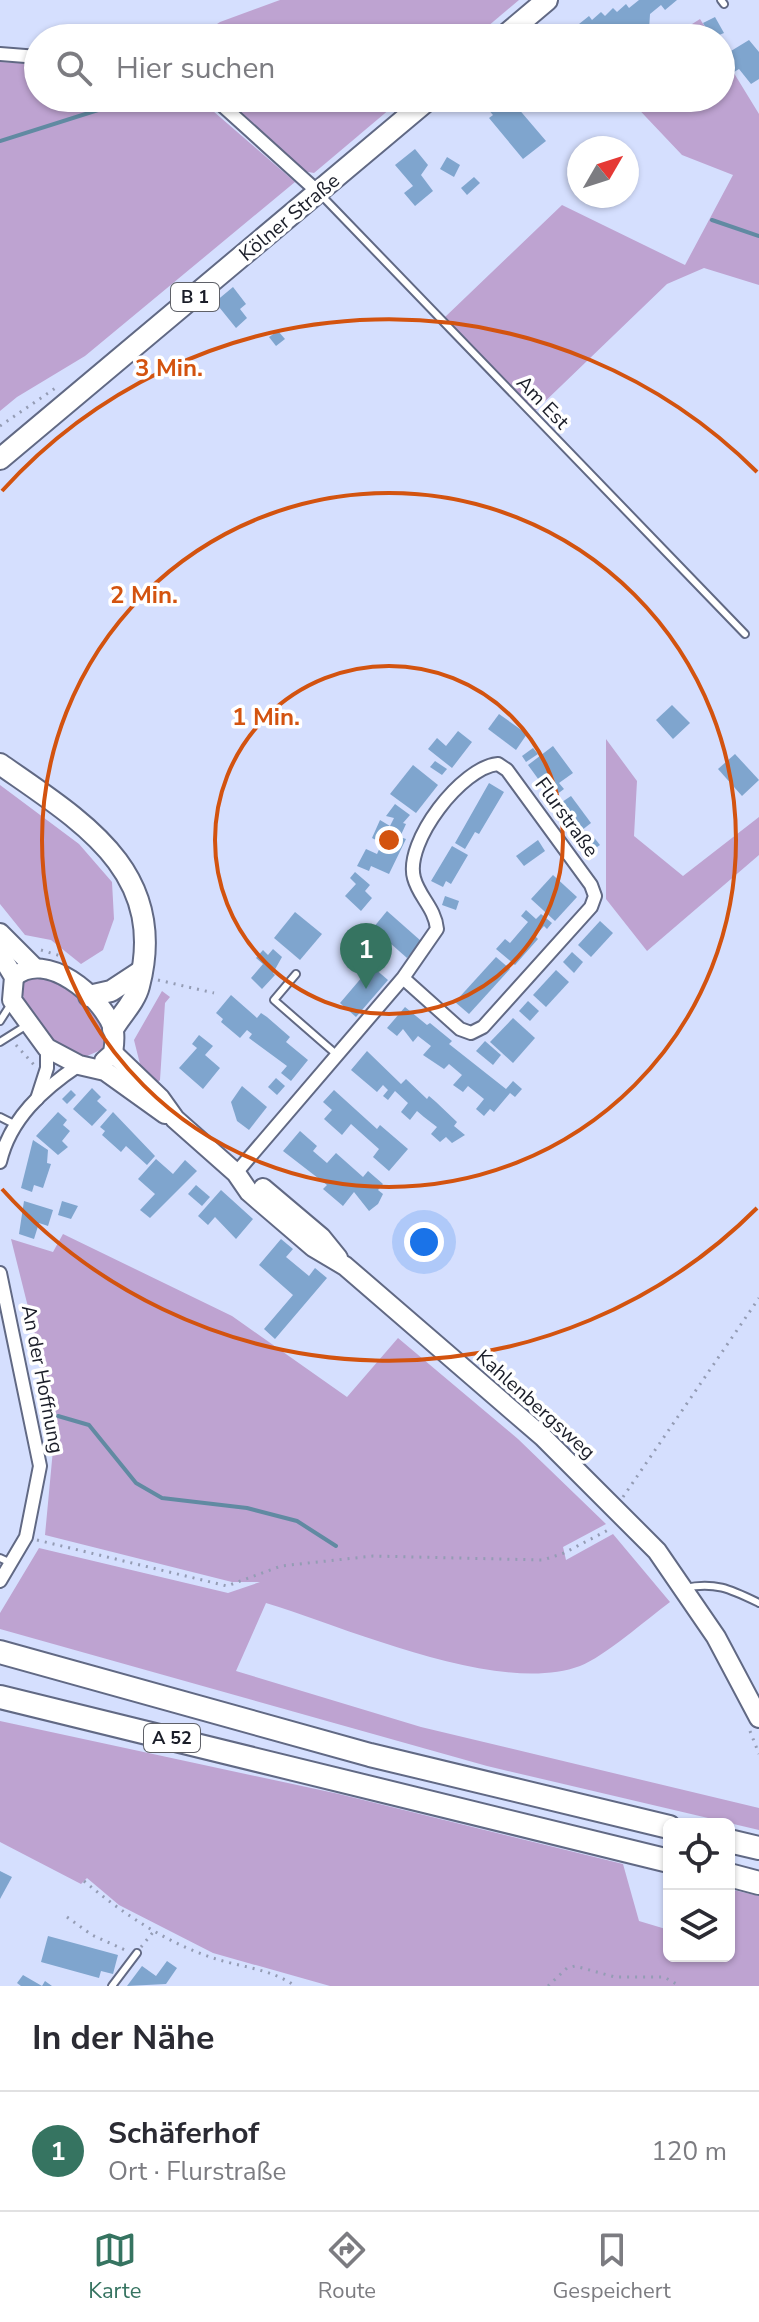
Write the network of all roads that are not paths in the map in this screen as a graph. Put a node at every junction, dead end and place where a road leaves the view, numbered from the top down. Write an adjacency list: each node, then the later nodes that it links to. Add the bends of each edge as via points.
1 (547, 0): 2 (main road)
2 (519, 24)
3 (0, 54): 4 (street)
4 (24, 56)
5 (229, 112): 7 (street)
6 (413, 112): 7 (main road, Kölner Straße / B 1)
7 (318, 192): 8 (main road, Kölner Straße / B 1); 9 (lane, Am Est)
8 (0, 459)
9 (745, 634)
10 (0, 764): 14 (main road, via 98,835 121,863 145,924)
11 (0, 933): 13 (street)
12 (0, 954): 16 (street)
13 (33, 966): 16 (street); 18 (street, via 57,972)
14 (140, 972): 18 (main road, via 101,996); 22 (main road, via 139,987)
15 (296, 974): 26 (lane, via 274,1000)
16 (14, 977): 19 (street)
17 (403, 978): 17 (street, Flurstraße, via 471,1033 483,1027 591,907 591,885 498,764 485,765 455,787 413,859 414,878 436,915 437,929); 26 (street, Flurstraße)
18 (89, 996): 22 (street)
19 (12, 1000): 20 (lane); 21 (street, Kahlenbergsweg)
20 (0, 1021)
21 (27, 1025): 23 (lane); 24 (street, Kahlenbergsweg)
22 (113, 1029): 25 (street)
23 (0, 1042)
24 (47, 1048): 27 (street, Kahlenbergsweg); 28 (street)
25 (113, 1053): 27 (street); 30 (street, Kahlenbergsweg)
26 (337, 1055): 33 (street, Flurstraße)
27 (87, 1066): 28 (street); 30 (street, Kahlenbergsweg, via 116,1077)
28 (37, 1099): 31 (street)
29 (0, 1117): 31 (lane)
30 (175, 1119): 33 (street, Kahlenbergsweg)
31 (14, 1124): 32 (street)
32 (0, 1162)
33 (236, 1173): 37 (street, Kahlenbergsweg, via 259,1184 321,1237 345,1266 543,1437 621,1512)
34 (0, 1273): 35 (street, An der Hoffnung, via 40,1466 26,1537)
35 (6, 1561): 36 (street, An der Hoffnung)
36 (0, 1581)
37 (685, 1588): 38 (lane, via 724,1586); 41 (street, Kahlenbergsweg, via 716,1637)
38 (759, 1603)
39 (2, 1654): 42 (highway, A 52, via 370,1755)
40 (0, 1697): 45 (highway, A 52)
41 (754, 1724)
42 (663, 1826)
43 (735, 1842): 44 (highway)
44 (759, 1848)
45 (663, 1860)
46 (735, 1877): 47 (highway)
47 (759, 1883)
48 (137, 1953): 49 (lane)
49 (112, 1986)

